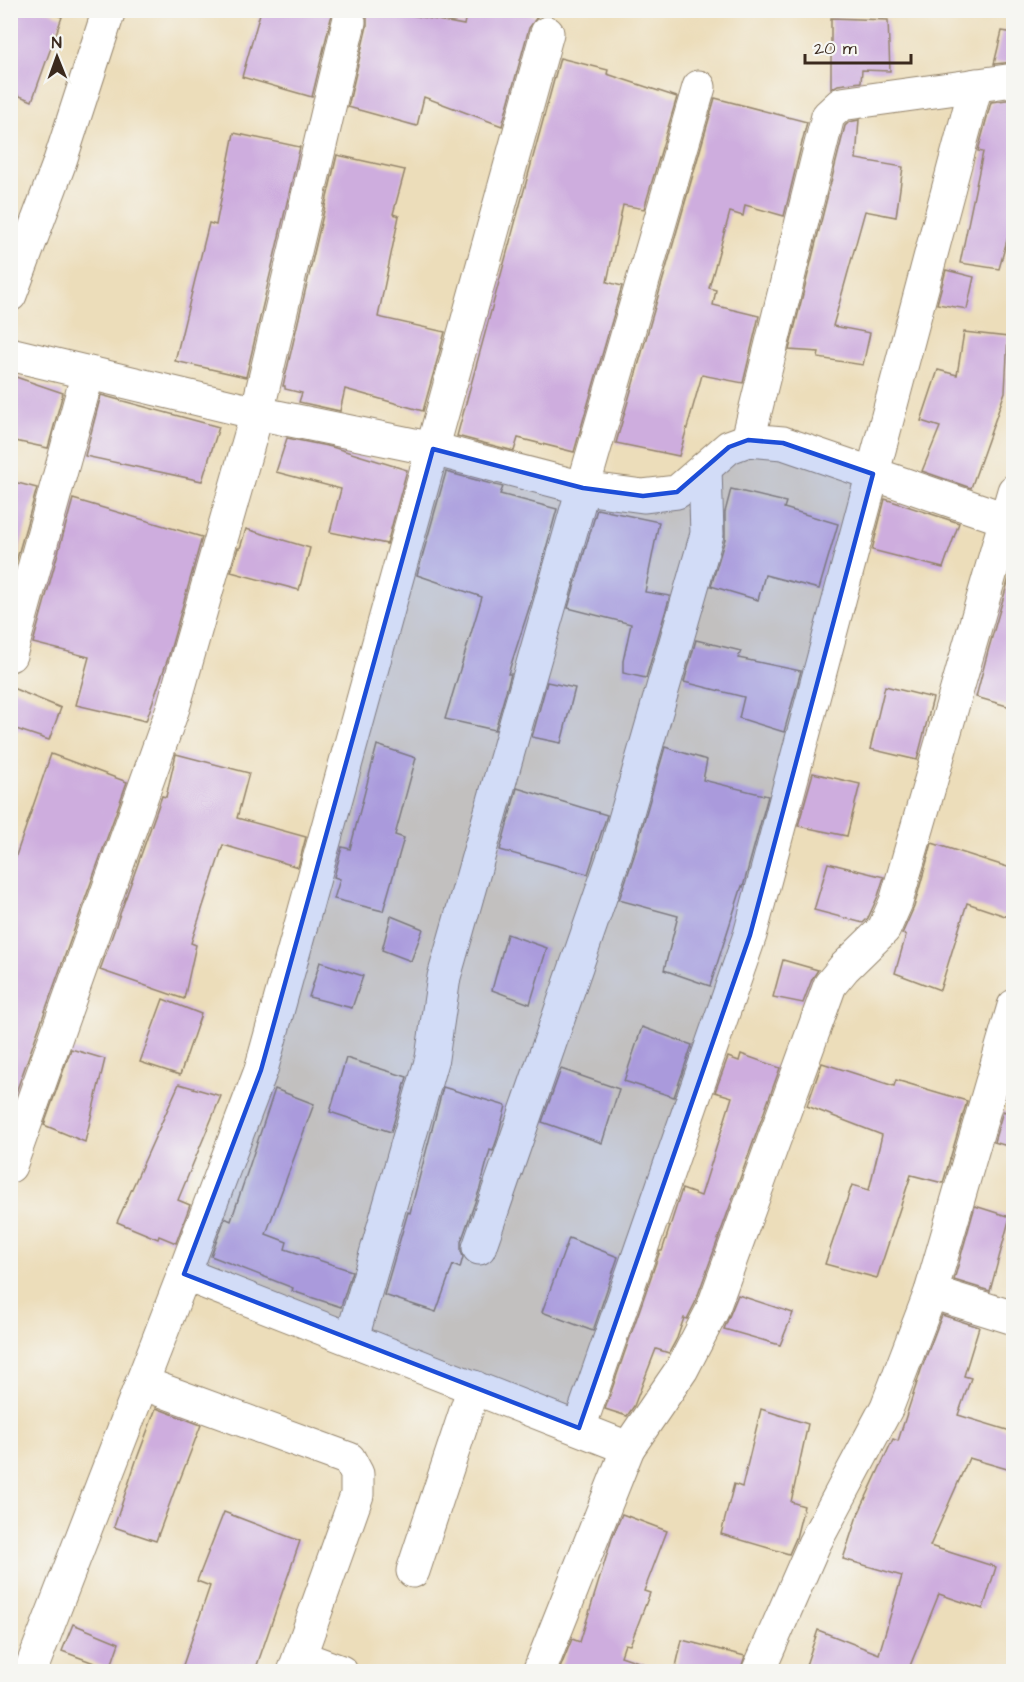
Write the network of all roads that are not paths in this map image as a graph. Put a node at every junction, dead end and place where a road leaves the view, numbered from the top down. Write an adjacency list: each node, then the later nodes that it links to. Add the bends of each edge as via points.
1 (109, 10): 7 (street)
2 (349, 22): 10 (street)
3 (547, 33): 12 (street)
4 (1014, 80): 5 (street)
5 (976, 85): 11 (street, via 841,104 828,116); 14 (street)
6 (699, 87): 15 (street)
7 (10, 295)
8 (10, 354): 9 (street)
9 (88, 373): 10 (street); 17 (street)
10 (256, 413): 12 (street); 19 (street, via 173,708)
11 (748, 440): 13 (street, via 729,447); 14 (street, via 783,443)
12 (433, 449): 15 (street); 21 (street, via 261,1070)
13 (705, 468): 15 (street, via 676,492 643,496); 20 (street, via 708,534 620,839)
14 (873, 474): 16 (street); 27 (street, via 750,935)
15 (582, 488): 24 (street, via 444,977 432,1058)
16 (1011, 511): 28 (street, via 896,902 884,929 830,986 712,1311 682,1369)
17 (10, 656)
18 (1014, 1006): 22 (street)
19 (10, 1166)
20 (479, 1248)
21 (184, 1274): 24 (street); 25 (street)
22 (931, 1292): 23 (street); 34 (street, via 887,1407 814,1544)
23 (1014, 1318)
24 (352, 1338): 26 (street)
25 (142, 1383): 30 (street, via 349,1459 357,1474 357,1495); 31 (street)
26 (474, 1387): 27 (street); 29 (street)
27 (579, 1428): 28 (street)
28 (628, 1448): 33 (street)
29 (413, 1571)
30 (297, 1664): 32 (street)
31 (30, 1671)
32 (341, 1671)
33 (539, 1671)
34 (758, 1671)

